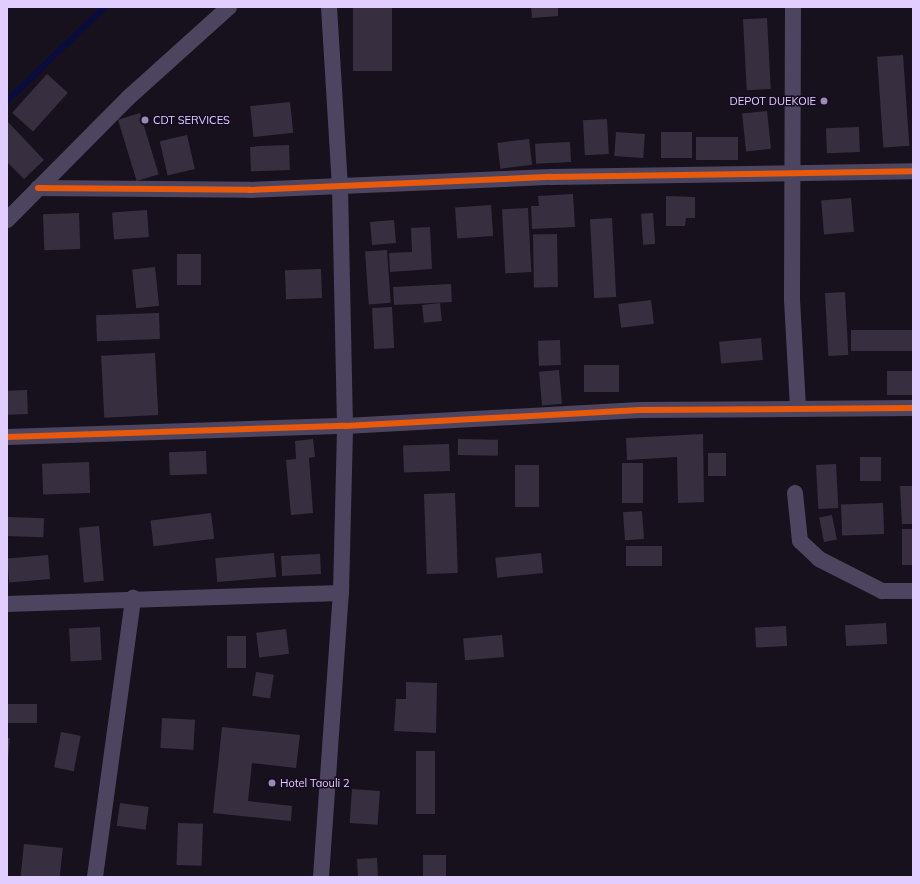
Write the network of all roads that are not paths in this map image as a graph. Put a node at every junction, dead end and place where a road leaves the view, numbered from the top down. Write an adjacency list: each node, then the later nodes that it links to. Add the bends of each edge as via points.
1 (229, 7): 7 (street, via 128,98)
2 (329, 7): 6 (street)
3 (793, 7): 5 (street)
4 (913, 171): 5 (street)
5 (794, 173): 6 (street, via 551,177); 9 (street, via 792,300)
6 (340, 187): 7 (street); 11 (street)
7 (38, 188): 8 (street)
8 (7, 220)
9 (798, 406): 10 (street); 11 (street, via 489,417)
10 (913, 408)
11 (345, 426): 12 (street); 15 (street)
12 (7, 437)
13 (795, 493): 14 (street, via 800,540 819,559 882,591)
14 (913, 591)
15 (341, 593): 16 (street); 19 (street)
16 (133, 598): 17 (street); 18 (street)
17 (7, 604)
18 (95, 877)
19 (321, 877)

